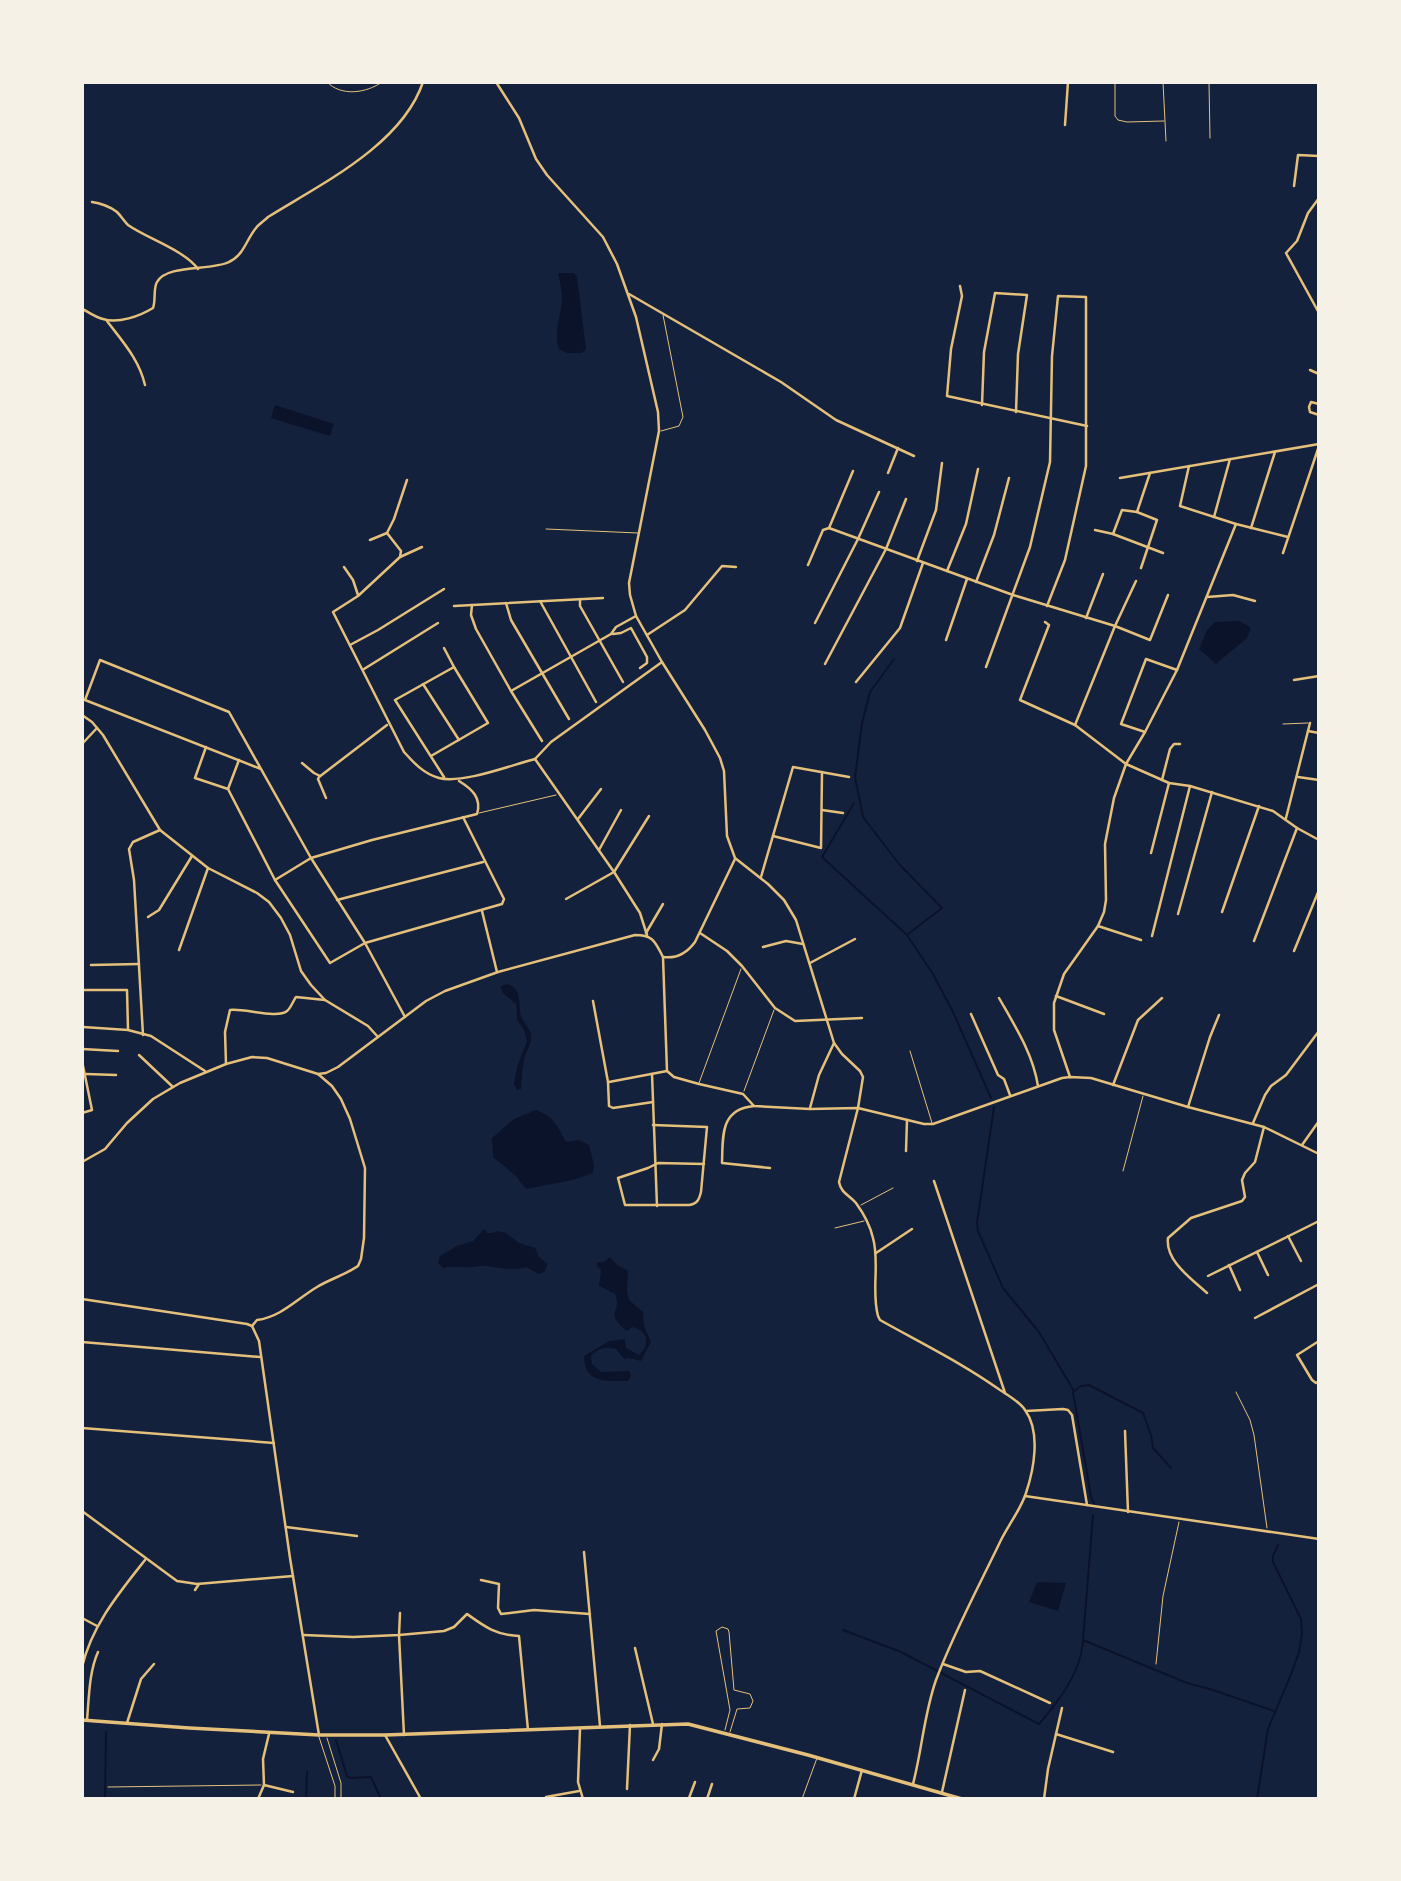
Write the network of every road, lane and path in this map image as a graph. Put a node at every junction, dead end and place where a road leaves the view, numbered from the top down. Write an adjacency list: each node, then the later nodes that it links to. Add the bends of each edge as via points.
1 (327, 82): 2 (lane, via 348,92 371,89)
2 (382, 82)
3 (423, 82): 17 (street, via 399,125 359,159 268,217 229,262)
4 (496, 82): 19 (street, via 547,175 603,237)
5 (1068, 82): 10 (street)
6 (1115, 82): 9 (lane, via 1116,119)
7 (1163, 82): 9 (lane)
8 (1209, 82): 11 (lane)
9 (1164, 121): 12 (lane)
10 (1065, 125)
11 (1210, 138)
12 (1166, 141)
13 (1319, 156): 14 (street, via 1298,155)
14 (1294, 186)
15 (1319, 198): 22 (street, via 1297,242 1286,253)
16 (92, 202): 17 (street, via 117,212)
17 (198, 269): 23 (street, via 162,276 153,308)
18 (960, 286): 28 (street, via 947,396)
19 (629, 294): 21 (street); 33 (street)
20 (82, 309): 23 (street)
21 (663, 312): 33 (lane, via 683,417 679,426); 35 (street, via 836,420)
22 (1319, 313)
23 (107, 321): 26 (street, via 137,361)
24 (1310, 370): 25 (street)
25 (1319, 374)
26 (145, 385)
27 (1319, 404): 30 (street, via 1311,402 1309,407)
28 (982, 405): 29 (street); 29 (street, via 984,352 995,293 1027,295)
29 (1016, 412): 31 (street)
30 (1319, 415)
31 (1052, 419): 32 (street); 32 (street, via 1058,296 1086,298); 81 (street, via 1050,462 1030,547)
32 (1087, 426): 92 (street, via 1079,499 1065,560)
33 (659, 431): 58 (street)
34 (1319, 445): 36 (street); 60 (street)
35 (898, 448): 37 (street); 43 (street)
36 (1275, 452): 38 (street); 54 (street)
37 (914, 456)
38 (1230, 460): 40 (street); 51 (street)
39 (942, 463): 69 (street, via 936,510)
40 (1189, 466): 44 (street); 51 (street, via 1180,506)
41 (978, 469): 75 (street, via 966,524)
42 (853, 471): 53 (street)
43 (888, 473)
44 (1150, 473): 46 (street); 50 (street)
45 (1009, 478): 79 (street, via 995,535)
46 (1120, 478)
47 (407, 480): 57 (street)
48 (879, 492): 61 (street)
49 (906, 499): 65 (street)
50 (1137, 512): 59 (street, via 1122,510); 63 (street, via 1157,520)
51 (1214, 517): 52 (street)
52 (1236, 524): 54 (street); 84 (street)
53 (829, 528): 61 (street); 71 (street, via 823,530)
54 (1251, 528): 60 (street)
55 (546, 529): 58 (lane)
56 (1095, 530): 59 (street)
57 (387, 533): 62 (street); 68 (street, via 401,551)
58 (640, 533): 93 (street, via 629,583)
59 (1113, 534): 63 (street)
60 (1288, 537): 67 (street)
61 (858, 539): 65 (street); 97 (street)
62 (370, 540)
63 (1147, 546): 66 (street); 74 (street)
64 (422, 547): 68 (street)
65 (886, 549): 69 (street); 107 (street)
66 (1163, 553)
67 (1283, 553)
68 (400, 557): 83 (street)
69 (917, 561): 70 (street)
70 (923, 563): 75 (street); 117 (street, via 900,628)
71 (808, 565)
72 (344, 567): 83 (street)
73 (736, 567): 100 (street, via 722,566 683,611)
74 (1142, 568)
75 (947, 572): 77 (street)
76 (1103, 574): 94 (street)
77 (967, 579): 79 (street); 101 (street)
78 (1136, 580): 98 (street)
79 (976, 582): 81 (street)
80 (444, 589): 103 (street)
81 (1013, 595): 92 (street); 109 (street)
82 (1168, 595): 98 (street, via 1150,640)
83 (358, 596): 103 (street, via 333,612)
84 (1207, 597): 88 (street, via 1233,595); 112 (street)
85 (603, 598): 86 (street)
86 (580, 600): 87 (street); 102 (street)
87 (540, 601): 89 (street); 105 (street)
88 (1255, 601)
89 (506, 603): 90 (street); 113 (street, via 510,620)
90 (472, 605): 91 (street); 119 (street, via 476,629)
91 (454, 606)
92 (1047, 606): 94 (street)
93 (636, 615): 99 (street); 100 (street)
94 (1086, 618): 98 (street)
95 (1045, 622): 126 (street, via 1049,625 1020,700)
96 (438, 623): 111 (street)
97 (815, 623)
98 (1115, 626): 126 (street)
99 (611, 634): 102 (street); 110 (street, via 631,628 647,657)
100 (647, 635): 106 (street)
101 (946, 640)
102 (599, 641): 105 (street); 116 (street)
103 (350, 645): 111 (street)
104 (444, 648): 108 (street)
105 (571, 657): 113 (street); 120 (street)
106 (662, 662): 137 (street, via 551,742); 174 (street, via 720,758 727,836)
107 (825, 663)
108 (454, 667): 118 (street); 131 (street, via 488,723)
109 (986, 667)
110 (640, 668)
111 (362, 669): 124 (street)
112 (1177, 670): 128 (street); 128 (street, via 1146,659 1121,724)
113 (541, 674): 119 (street); 122 (street)
114 (1319, 676): 115 (street)
115 (1294, 680)
116 (622, 682)
117 (856, 682)
118 (424, 684): 131 (street); 136 (street, via 395,700)
119 (511, 691): 132 (street)
120 (596, 702)
121 (82, 715): 127 (street)
122 (569, 719)
123 (1310, 723): 125 (lane); 129 (street)
124 (388, 724): 143 (street); 146 (street, via 419,768)
125 (1283, 724)
126 (1075, 725): 140 (street)
127 (97, 727): 133 (street); 167 (street)
128 (1145, 732): 140 (street)
129 (1308, 732): 130 (street); 144 (street)
130 (1319, 733)
131 (459, 740): 136 (street)
132 (542, 741)
133 (82, 744)
134 (1180, 744): 148 (street, via 1170,749)
135 (206, 747): 138 (street); 141 (street, via 85,700 100,660 229,712); 152 (street, via 195,778)
136 (431, 756): 146 (street)
137 (536, 759): 147 (street); 155 (street)
138 (239, 760): 141 (street); 152 (street)
139 (302, 763): 143 (street)
140 (1126, 764): 148 (street); 188 (street, via 1104,844 1106,900)
141 (261, 769): 173 (street)
142 (822, 772): 145 (street); 159 (street); 168 (street, via 793,767)
143 (320, 776): 156 (street)
144 (1297, 776): 149 (street); 165 (street)
145 (849, 777)
146 (445, 778): 147 (street)
147 (458, 780): 161 (street, via 476,795)
148 (1162, 780): 150 (street)
149 (1319, 780)
150 (1169, 783): 151 (street); 171 (street)
151 (1189, 786): 154 (street); 191 (street)
152 (228, 789): 179 (street)
153 (601, 789): 164 (street)
154 (1212, 792): 157 (street); 186 (street)
155 (559, 794): 161 (lane); 164 (street)
156 (326, 798)
157 (1259, 806): 165 (street); 185 (street)
158 (621, 810): 170 (street)
159 (821, 810): 160 (street); 168 (street, via 821,848)
160 (843, 813)
161 (477, 814): 163 (street)
162 (649, 816): 177 (street)
163 (463, 817): 173 (street); 175 (street)
164 (578, 819): 170 (street)
165 (1286, 819): 166 (street)
166 (1297, 828): 169 (street); 194 (street)
167 (160, 830): 172 (street); 202 (street, via 133,842 129,849)
168 (773, 836): 178 (street)
169 (1319, 839)
170 (599, 850): 177 (street)
171 (1151, 853)
172 (192, 856): 176 (street); 187 (street, via 159,910)
173 (311, 858): 179 (street); 182 (street)
174 (735, 858): 178 (street); 189 (street)
175 (485, 861): 182 (street); 184 (street, via 504,899)
176 (208, 868): 198 (street); 210 (street, via 269,902 290,935 301,971)
177 (614, 872): 181 (street); 190 (street, via 640,913)
178 (761, 878): 196 (street, via 784,900)
179 (275, 880): 195 (street, via 330,963)
180 (1319, 890): 199 (street)
181 (566, 899)
182 (337, 900): 195 (street)
183 (663, 904): 190 (street)
184 (482, 911): 195 (street); 205 (street)
185 (1222, 912)
186 (1178, 914)
187 (148, 917)
188 (1098, 926): 193 (street); 207 (street, via 1064,974)
189 (700, 933): 200 (street, via 688,952); 204 (street)
190 (646, 934): 200 (street); 205 (street)
191 (1152, 936)
192 (855, 939): 201 (street)
193 (1141, 940)
194 (1254, 941)
195 (365, 943): 217 (street)
196 (803, 944): 197 (street, via 786,941); 201 (street)
197 (763, 947)
198 (179, 950)
199 (1294, 951)
200 (663, 957): 232 (street)
201 (810, 963): 219 (street)
202 (139, 964): 203 (street); 223 (street)
203 (91, 965)
204 (742, 966): 213 (street); 240 (lane)
205 (498, 972): 217 (street, via 444,991)
206 (82, 990): 221 (street, via 127,990)
207 (1056, 996): 215 (street); 238 (street, via 1054,1030)
208 (999, 998): 242 (street, via 1024,1042)
209 (1162, 998): 241 (street, via 1138,1020)
210 (326, 1000): 224 (street); 231 (street, via 296,997 283,1014 230,1010)
211 (593, 1001): 239 (street)
212 (82, 1004): 220 (street)
213 (775, 1007): 219 (street, via 795,1021); 244 (lane)
214 (971, 1014): 246 (street)
215 (1104, 1014)
216 (1219, 1015): 249 (street)
217 (405, 1017): 224 (street)
218 (862, 1018): 219 (street)
219 (826, 1021): 225 (street)
220 (83, 1029): 221 (street)
221 (128, 1030): 223 (street)
222 (1319, 1031): 255 (street, via 1286,1075 1271,1086)
223 (143, 1035): 233 (street)
224 (378, 1037): 235 (street, via 338,1067)
225 (834, 1043): 250 (street, via 863,1077); 251 (street, via 819,1074)
226 (82, 1049): 227 (street)
227 (118, 1051)
228 (910, 1051): 256 (lane)
229 (139, 1055): 243 (street)
230 (82, 1061): 234 (street)
231 (226, 1064): 233 (street); 235 (street, via 267,1058)
232 (667, 1071): 236 (street); 240 (street)
233 (207, 1072): 243 (street)
234 (86, 1074): 237 (street); 252 (street, via 92,1110)
235 (318, 1074): 287 (street, via 341,1099 365,1168 361,1259 355,1269)
236 (652, 1074): 239 (street); 247 (street)
237 (116, 1075)
238 (1070, 1077): 241 (street); 242 (street)
239 (608, 1082): 247 (street, via 610,1107)
240 (699, 1084): 244 (street)
241 (1113, 1085): 245 (street)
242 (1038, 1086): 246 (street)
243 (173, 1087): 262 (street, via 153,1099 105,1149)
244 (743, 1094): 248 (street)
245 (1143, 1094): 249 (street); 266 (lane)
246 (1011, 1096): 256 (street)
247 (653, 1102): 257 (street)
248 (754, 1106): 251 (street); 265 (street, via 728,1118 722,1163)
249 (1188, 1107): 255 (street)
250 (858, 1108): 251 (street); 253 (street); 270 (street, via 839,1182 840,1189)
251 (810, 1109)
252 (82, 1113)
253 (907, 1120): 256 (street); 260 (street)
254 (1319, 1121): 259 (street)
255 (1252, 1123): 258 (street)
256 (933, 1124)
257 (653, 1125): 263 (street, via 707,1127); 264 (street)
258 (1264, 1127): 259 (street); 284 (street, via 1255,1162 1242,1180 1242,1201 1191,1218 1168,1238 1175,1262)
259 (1302, 1145): 261 (street)
260 (906, 1151)
261 (1319, 1154)
262 (82, 1162)
263 (704, 1164): 264 (street); 269 (street, via 697,1202)
264 (655, 1165): 269 (street); 269 (street, via 618,1178 625,1205)
265 (770, 1168)
266 (1123, 1171)
267 (934, 1181): 293 (street)
268 (893, 1188): 270 (lane)
269 (657, 1206)
270 (858, 1206): 271 (street)
271 (867, 1220): 273 (lane); 277 (street)
272 (1318, 1222): 275 (street)
273 (835, 1228)
274 (912, 1229): 277 (street)
275 (1288, 1236): 276 (street); 278 (street)
276 (1257, 1252): 279 (street); 280 (street)
277 (876, 1253): 293 (street, via 880,1321 959,1363)
278 (1301, 1261)
279 (1229, 1265): 281 (street); 283 (street)
280 (1268, 1275)
281 (1208, 1276)
282 (1319, 1283): 286 (street)
283 (1240, 1290)
284 (1207, 1293)
285 (82, 1299): 287 (street)
286 (1255, 1318)
287 (252, 1326): 290 (street)
288 (1319, 1340): 291 (street, via 1297,1354 1312,1380)
289 (82, 1342): 290 (street)
290 (261, 1357): 297 (street)
291 (1319, 1381)
292 (1236, 1392): 304 (lane, via 1254,1435)
293 (1005, 1394): 294 (street)
294 (1026, 1411): 298 (street, via 1034,1435); 299 (street, via 1063,1409 1072,1415)
295 (82, 1428): 297 (street)
296 (1125, 1431): 301 (street)
297 (274, 1443): 303 (street)
298 (1026, 1496): 299 (street); 324 (street)
299 (1087, 1505): 301 (street)
300 (82, 1511): 308 (street)
301 (1128, 1512): 302 (street)
302 (1180, 1519): 304 (street); 322 (lane, via 1163,1596)
303 (286, 1527): 305 (street); 309 (street)
304 (1268, 1532): 306 (street)
305 (358, 1536)
306 (1319, 1539)
307 (584, 1552): 314 (street)
308 (146, 1558): 311 (street, via 177,1581); 316 (street)
309 (293, 1576): 311 (street); 317 (street)
310 (481, 1580): 314 (street, via 499,1584 501,1614 534,1610)
311 (199, 1584): 312 (street)
312 (195, 1590)
313 (400, 1613): 318 (street)
314 (590, 1614): 333 (street)
315 (82, 1618): 316 (street)
316 (96, 1627): 323 (street)
317 (303, 1635): 318 (street); 339 (street)
318 (399, 1636): 335 (street, via 454,1628 467,1614 490,1631 519,1636); 342 (street)
319 (635, 1648): 330 (street)
320 (98, 1652): 328 (street)
321 (154, 1664): 329 (street, via 141,1679)
322 (1156, 1664)
323 (82, 1667)
324 (942, 1667): 326 (street, via 980,1671); 349 (street, via 930,1698)
325 (965, 1690): 355 (street)
326 (1050, 1703)
327 (1062, 1708): 338 (street)
328 (85, 1720): 329 (main road)
329 (127, 1723): 336 (main road)
330 (653, 1724): 331 (main road); 332 (main road)
331 (662, 1724): 337 (main road, via 688,1724); 345 (street)
332 (630, 1725): 333 (main road); 352 (street)
333 (600, 1727): 334 (main road)
334 (580, 1728): 335 (main road); 353 (street)
335 (528, 1730): 342 (main road)
336 (269, 1733): 339 (main road); 350 (street, via 263,1759)
337 (727, 1733): 337 (lane, via 730,1710 716,1631 722,1627 729,1632 734,1690 750,1694 753,1701 750,1708 737,1709); 344 (main road)
338 (1056, 1734): 343 (street); 367 (street)
339 (319, 1735): 340 (main road); 358 (lane)
340 (326, 1735): 341 (main road); 359 (lane, via 341,1783)
341 (385, 1735): 342 (main road); 360 (street)
342 (404, 1735)
343 (1113, 1752)
344 (818, 1758): 346 (main road); 364 (lane)
345 (653, 1760)
346 (862, 1770): 349 (main road); 365 (street)
347 (695, 1782): 362 (street)
348 (712, 1784): 363 (street)
349 (913, 1784): 355 (main road)
350 (264, 1786): 351 (lane); 354 (street); 357 (street)
351 (108, 1787)
352 (627, 1789)
353 (579, 1791): 356 (street); 361 (street)
354 (293, 1792)
355 (942, 1793): 366 (main road)
356 (546, 1797)
357 (258, 1799)
358 (335, 1799)
359 (341, 1799)
360 (421, 1799)
361 (583, 1799)
362 (692, 1799)
363 (707, 1799)
364 (802, 1799)
365 (853, 1799)
366 (962, 1799)
367 (1044, 1799)

